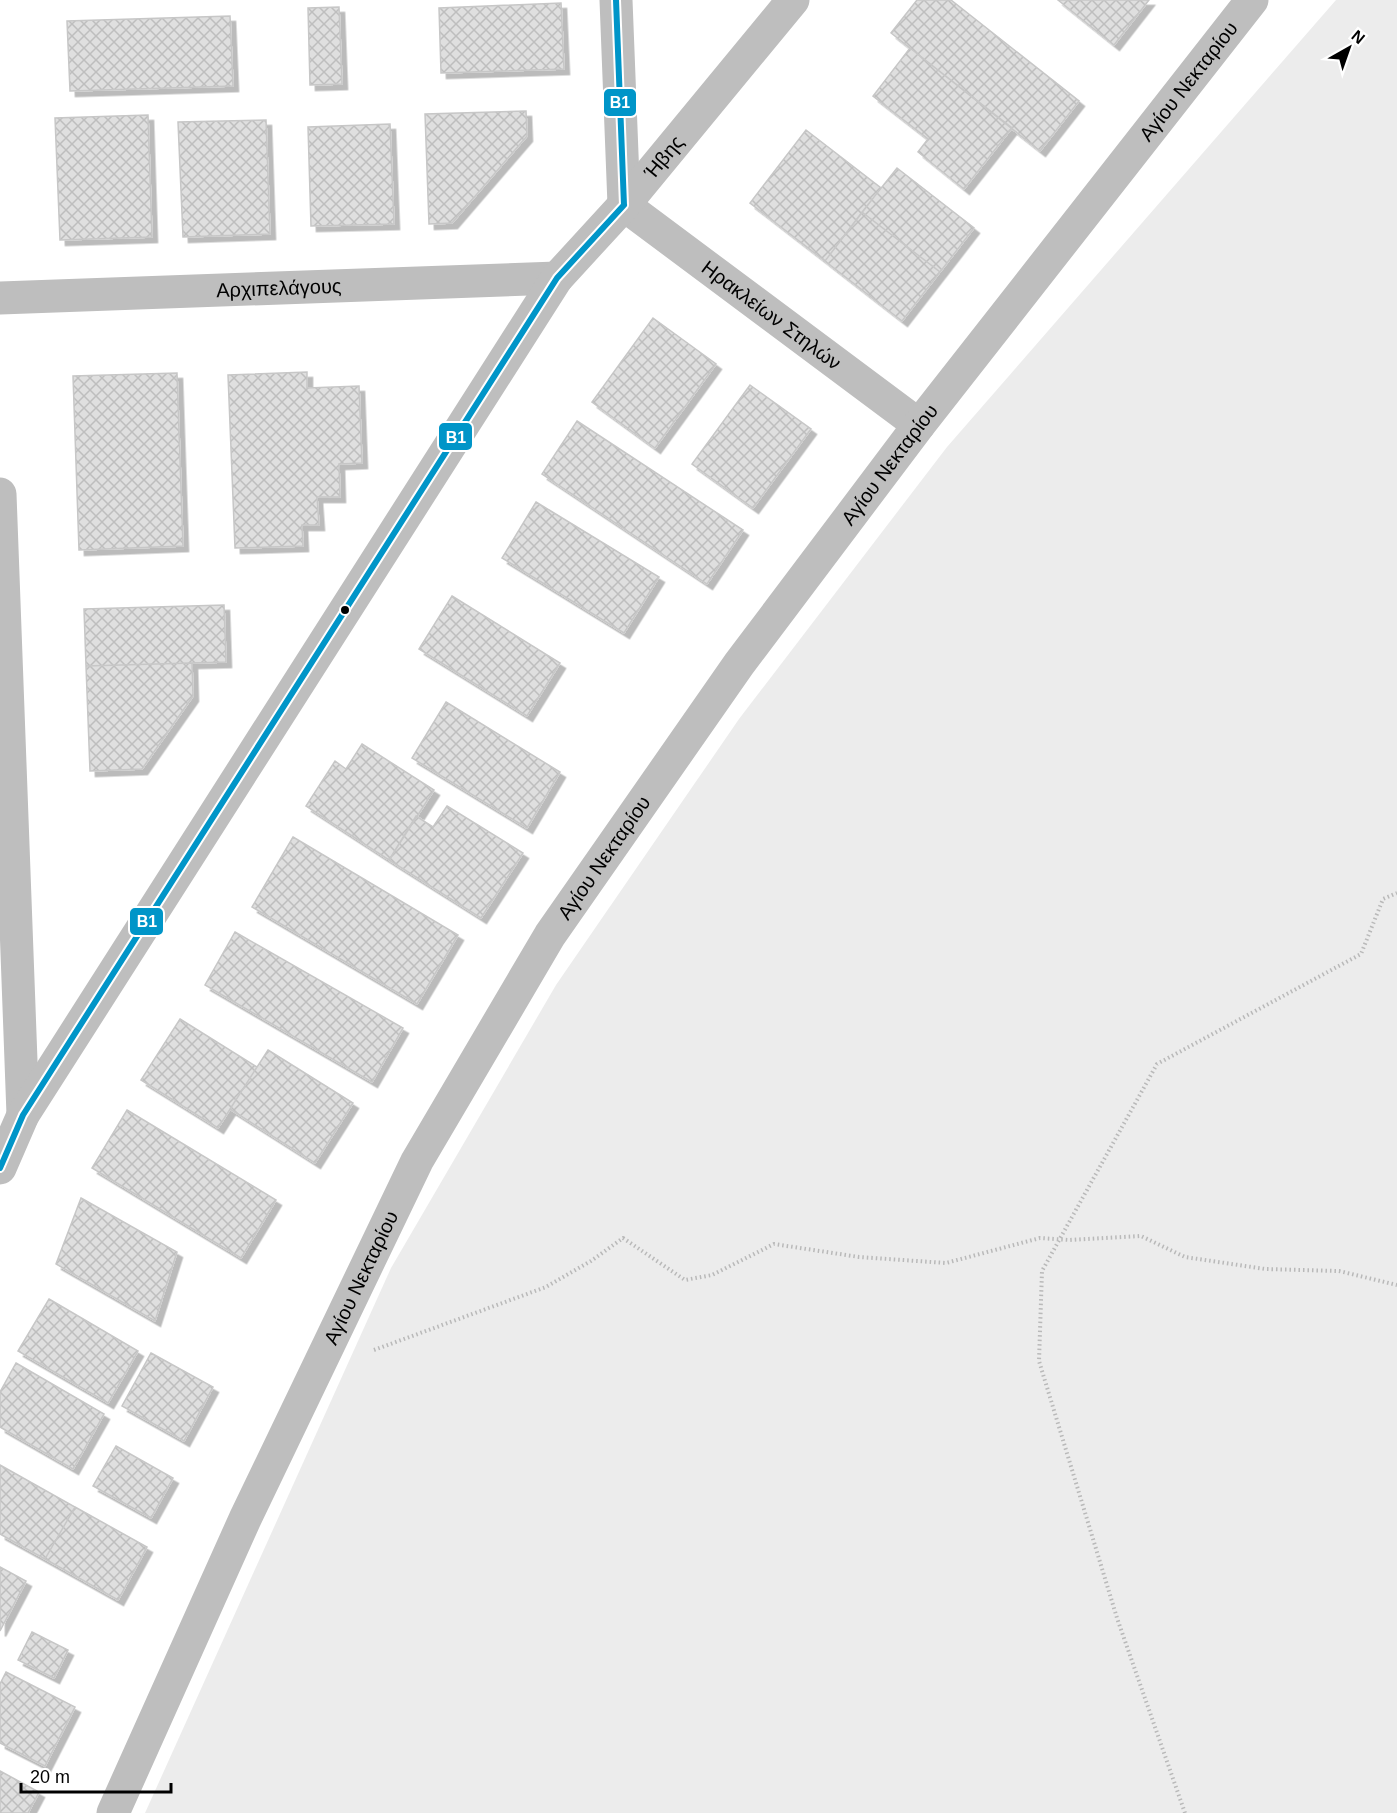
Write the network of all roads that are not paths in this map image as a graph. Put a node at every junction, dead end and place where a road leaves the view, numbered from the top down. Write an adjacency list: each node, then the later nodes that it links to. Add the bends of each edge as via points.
1 (616, 0): 4 (street)
2 (793, 0): 4 (street, Ήβης)
3 (1252, 0): 7 (street, Αγίου Νεκταρίου)
4 (624, 205): 5 (street, Ήβης); 7 (street, Ηρακλείων Στηλών)
5 (557, 278): 6 (street, Αρχιπελάγους); 9 (street, Ήβης)
6 (0, 298)
7 (919, 425): 11 (street, Αγίου Νεκταρίου, via 739,664 550,935 417,1161 245,1519)
8 (0, 494): 9 (street)
9 (23, 1115): 10 (street, Ήβης)
10 (0, 1168)
11 (113, 1813)

